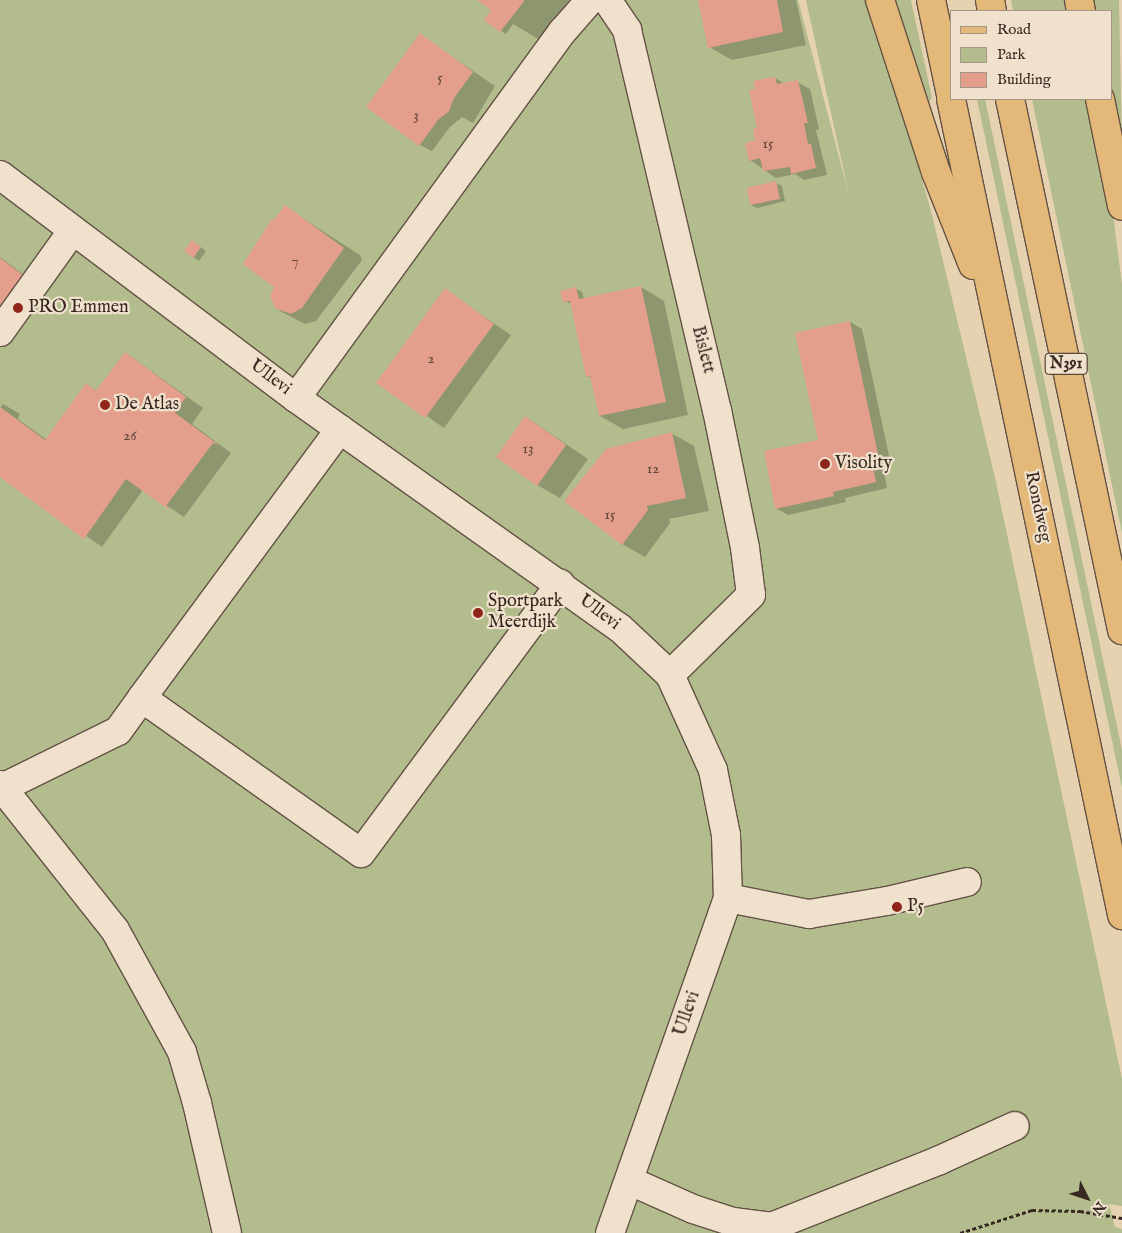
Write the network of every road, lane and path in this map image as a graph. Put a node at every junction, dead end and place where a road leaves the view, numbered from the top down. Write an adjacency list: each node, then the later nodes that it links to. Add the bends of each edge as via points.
1 (590, 0): 14 (street, via 563,31)
2 (607, 0): 18 (street, Bislett, via 627,30 717,410 745,548 751,595)
3 (880, 0): 13 (main road, via 936,172)
4 (931, 0): 5 (main road, Rondweg)
5 (950, 92)
6 (952, 100): 13 (main road, Rondweg)
7 (1010, 100): 17 (main road, N391)
8 (1100, 100): 10 (main road)
9 (0, 175): 11 (street, Ullevi)
10 (1122, 206)
11 (74, 230): 12 (street); 14 (street, Ullevi)
12 (0, 332)
13 (1000, 332): 23 (main road, Rondweg)
14 (296, 398): 15 (street, Ullevi)
15 (340, 429): 16 (street, Ullevi); 19 (street)
16 (560, 584): 18 (street, Ullevi, via 620,628); 19 (street, via 361,853)
17 (1122, 630)
18 (670, 675): 22 (street, Ullevi, via 713,770 726,835)
19 (142, 698): 20 (street, via 118,731)
20 (1, 787): 27 (street, via 115,930 182,1052)
21 (967, 882): 22 (street, via 887,901 809,914)
22 (728, 898): 25 (street, Ullevi)
23 (1122, 915)
24 (1015, 1126): 25 (street, via 940,1160 771,1227 733,1222 701,1212)
25 (630, 1181): 28 (street, Ullevi)
26 (1122, 1218): 29 (path, via 1080,1211 1032,1210)
27 (227, 1233)
28 (610, 1233)
29 (960, 1233)

